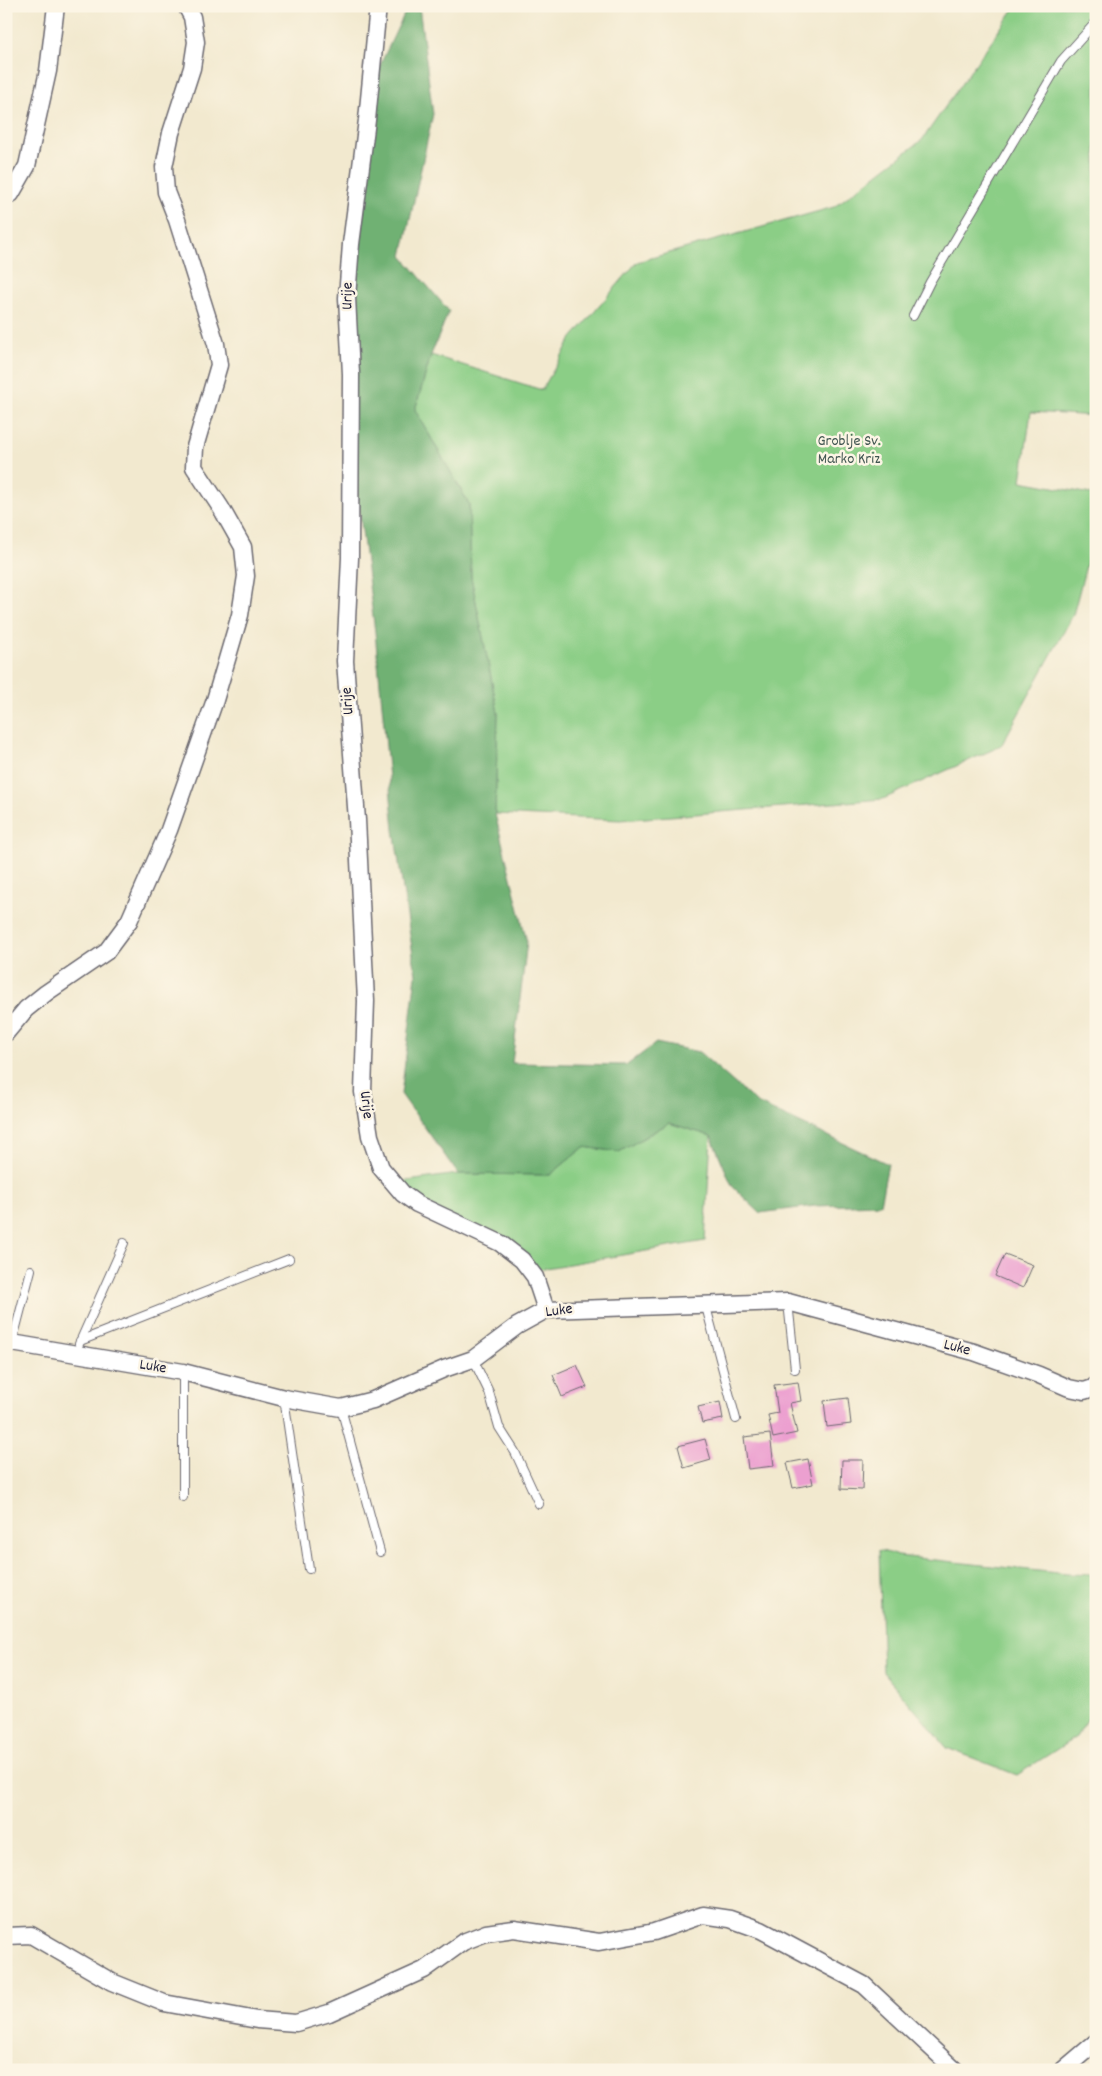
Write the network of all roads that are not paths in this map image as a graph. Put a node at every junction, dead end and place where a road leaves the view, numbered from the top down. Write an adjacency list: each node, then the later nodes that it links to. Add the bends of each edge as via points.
1 (56, 6): 5 (street, via 48,71 27,166 11,194)
2 (186, 6): 7 (street, via 192,17 196,42 192,68 164,167 166,192 216,344 219,365 195,447 194,467 242,547 246,576 240,615 215,700 169,830 129,921 106,952 26,1009)
3 (378, 6): 13 (street, Urije, via 347,298 351,374 346,661 366,1001 363,1092 370,1136 381,1168 403,1194 418,1204 500,1243 522,1260 535,1277)
4 (1096, 22): 6 (lane, via 1061,61 930,282)
5 (6, 196)
6 (914, 316)
7 (6, 1033)
8 (124, 1243): 15 (lane)
9 (289, 1259): 15 (lane)
10 (30, 1270): 14 (lane)
11 (788, 1302): 12 (street, Luke); 17 (lane); 19 (street, Luke, via 974,1352 1068,1388 1084,1391)
12 (705, 1303): 13 (street, Luke); 22 (lane)
13 (546, 1310): 16 (street, Luke, via 517,1326)
14 (9, 1343): 15 (street, Luke)
15 (77, 1348): 18 (street, Luke)
16 (473, 1359): 21 (street, Luke, via 373,1400); 24 (lane, via 489,1392 499,1427 515,1452)
17 (795, 1369)
18 (183, 1372): 20 (street, Luke); 23 (lane)
19 (1096, 1384)
20 (284, 1398): 21 (street, Luke); 26 (lane)
21 (341, 1408): 25 (lane)
22 (736, 1420)
23 (183, 1497)
24 (539, 1504)
25 (380, 1552)
26 (309, 1569)
27 (6, 1936): 29 (street, via 32,1934 112,1982 164,2003 257,2020 296,2023 329,2013 424,1970 462,1942 486,1933 514,1929 599,1942 654,1932 703,1915 730,1919 761,1930 864,1985)
28 (1096, 2042): 30 (street)
29 (955, 2070)
30 (1063, 2070)

